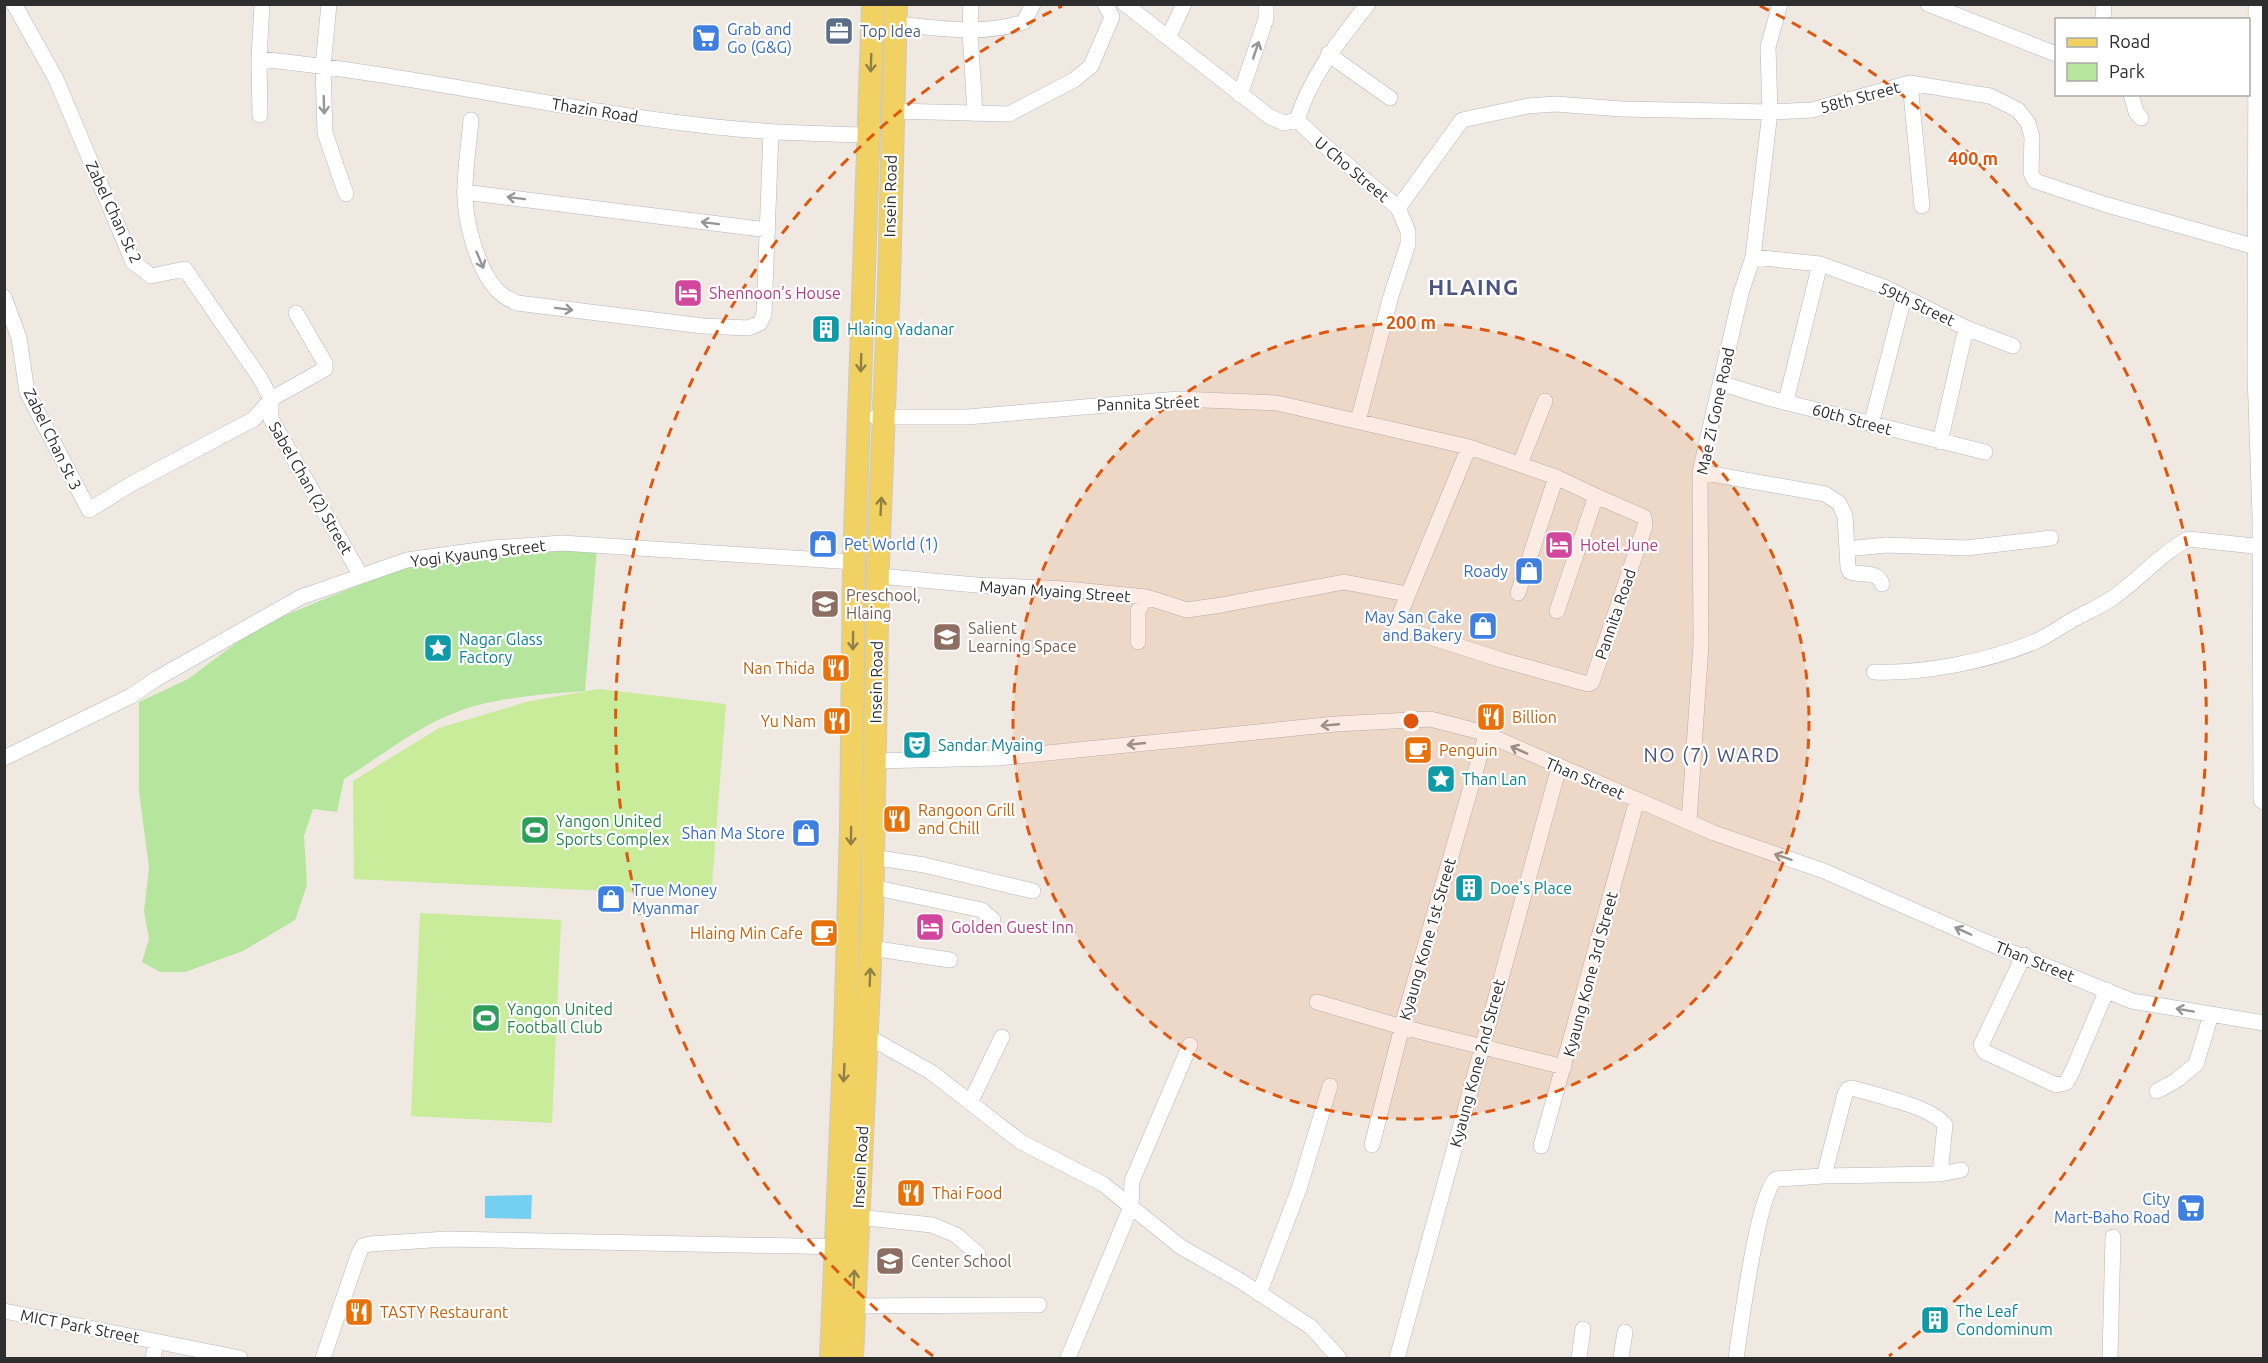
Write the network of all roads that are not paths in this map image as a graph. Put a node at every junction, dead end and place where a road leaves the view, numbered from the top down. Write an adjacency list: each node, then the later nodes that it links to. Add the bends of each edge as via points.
1 (14, 4): 53 (street, Zabel Chan St 2, via 56,79 133,262 151,276 185,269)
2 (262, 4): 21 (street)
3 (329, 4): 22 (street)
4 (873, 4): 35 (main road, Insein Road, one-way to 35)
5 (971, 4): 16 (street)
6 (1033, 4): 16 (street, via 1024,22)
7 (1105, 4): 29 (street, via 1112,17 1091,66 1074,80 1009,114)
8 (1125, 4): 17 (street)
9 (1184, 4): 17 (street)
10 (1266, 4): 24 (street, one-way to 10, via 1266,19)
11 (1368, 4): 19 (street)
12 (1780, 4): 28 (street, Mae Zi Gone Road, via 1768,47)
13 (1929, 4): 20 (street)
14 (2259, 4): 18 (main road)
15 (896, 14): 16 (street); 27 (main road, Insein Road)
16 (970, 31): 29 (street)
17 (1168, 38): 24 (street)
18 (2254, 43): 42 (main road)
19 (1328, 54): 26 (street); 33 (street)
20 (2055, 54)
21 (259, 59): 22 (street, Thazin Road); 30 (street)
22 (323, 66): 34 (street, Thazin Road, via 639,117); 38 (street, one-way to 38, via 325,133)
23 (1910, 83): 28 (street, 58th Street, via 1829,107); 39 (street); 42 (street, 58th Street, via 1990,96 2018,110 2032,137 2031,174 2035,181)
24 (1240, 95): 33 (street, via 1270,117 1284,123)
25 (2132, 96): 31 (street)
26 (1390, 98)
27 (894, 111): 29 (street); 36 (main road, Insein Road)
28 (1770, 112): 40 (street, 58th Street, via 1556,104 1462,120); 43 (street, Mae Zi Gone Road)
29 (975, 114)
30 (260, 115)
31 (2141, 118)
32 (471, 120): 37 (street)
33 (1297, 120): 40 (street, U Cho Street)
34 (771, 132): 35 (street, Thazin Road); 41 (street)
35 (869, 135): 36 (main road); 45 (main road, Insein Road)
36 (891, 138): 46 (main road, Insein Road)
37 (464, 192): 41 (street, one-way to 37); 41 (street, one-way to 41, via 481,265 496,290 517,303 748,328 760,322 764,314)
38 (346, 194)
39 (1922, 206)
40 (1398, 208): 58 (street, U Cho Street, via 1408,231 1408,244)
41 (768, 230)
42 (2259, 248): 68 (main road)
43 (1753, 257): 44 (street, 59th Street); 52 (street, Mae Zi Gone Road)
44 (1820, 264): 48 (street, 59th Street); 55 (street)
45 (865, 280): 46 (main road); 56 (main road, Insein Road, one-way to 56)
46 (889, 281): 57 (main road, Insein Road)
47 (4, 297): 53 (street, Zabel Chan St 3, via 19,338 27,392 89,510 254,419)
48 (1904, 297): 50 (street, 59th Street); 59 (street)
49 (296, 313): 53 (street, via 326,363 325,369)
50 (1966, 328): 51 (street, 59th Street); 60 (street)
51 (2013, 346)
52 (1720, 383): 55 (street, 60th Street); 64 (street, Mae Zi Gone Road)
53 (272, 399): 72 (street, Sabel Chan (2) Street, via 271,419)
54 (1545, 401): 63 (street)
55 (1786, 401): 59 (street, 60th Street)
56 (859, 417): 57 (street, Pannita Street); 70 (main road, Insein Road)
57 (885, 417): 58 (street, Pannita Street, via 967,417 1179,399 1277,403); 71 (main road, Insein Road, one-way to 57)
58 (1358, 421): 61 (street, Pannita Street)
59 (1871, 425): 60 (street, 60th Street)
60 (1940, 442): 62 (street, 60th Street)
61 (1469, 447): 63 (street, Pannita Street); 75 (street)
62 (1985, 452)
63 (1520, 464): 65 (street, Pannita Street)
64 (1700, 472): 69 (street, via 1825,494 1839,503 1845,516); 87 (street, Mae Zi Gone Road, via 1701,644)
65 (1556, 477): 66 (street, Pannita Street); 74 (street)
66 (1596, 496): 75 (street, Pannita Road, via 1646,521 1592,682 1588,684 1396,627); 77 (street)
67 (2051, 538): 69 (street, via 1966,548 1886,545)
68 (2263, 547): 79 (street, via 2189,539 2111,599 2035,641 1967,662 1896,673); 85 (main road)
69 (1847, 549): 73 (street, via 1850,572 1875,575)
70 (854, 562): 71 (main road); 72 (street, Yogi Kyaung Street, via 561,543 407,560); 81 (main road, Insein Road, one-way to 81)
71 (879, 570): 76 (street, Mayan Myaing Street, via 976,585); 82 (main road, Insein Road)
72 (361, 576): 83 (street, Yogi Kyaung Street, via 301,597 131,696)
73 (1882, 584)
74 (1518, 593)
75 (1407, 594): 76 (street, Mayan Myaing Street, via 1344,582 1187,610)
76 (1146, 597): 78 (street, via 1138,611)
77 (1557, 610)
78 (1138, 642)
79 (1874, 672)
80 (1486, 735): 82 (street, Than Street, one-way to 82, via 1430,719 1336,724 997,758); 84 (street, Than Street, one-way to 80); 100 (street, Kyaung Kone 1st Street)
81 (851, 752): 82 (main road); 88 (main road, Insein Road, one-way to 88)
82 (875, 757): 88 (main road, Insein Road)
83 (4, 758)
84 (1559, 767): 86 (street, Than Street); 104 (street, Kyaung Kone 2nd Street)
85 (2264, 799)
86 (1638, 800): 87 (street, Than Street); 105 (street, Kyaung Kone 3rd Street)
87 (1689, 822): 94 (street, Than Street, one-way to 87, via 1824,871)
88 (867, 869): 89 (street, via 924,865); 90 (main road, Insein Road); 91 (main road, Insein Road); 92 (street, via 982,910)
89 (1032, 891)
90 (872, 919): 91 (main road); 93 (main road, Insein Road)
91 (849, 920): 101 (main road, Insein Road)
92 (993, 920)
93 (871, 948): 95 (street); 101 (main road, Insein Road, one-way to 93)
94 (2024, 955): 96 (street, Than Street); 96 (street, via 1982,1045 1985,1052 2056,1085 2066,1083 2072,1072)
95 (950, 960)
96 (2107, 990): 98 (street, Than Street, one-way to 96, via 2132,1001)
97 (1317, 1002): 100 (street)
98 (2211, 1015): 99 (street, Than Street); 107 (street, via 2196,1064)
99 (2264, 1023)
100 (1402, 1027): 104 (street); 109 (street, Kyaung Kone 1st Street)
101 (856, 1036): 108 (street, via 931,1072); 112 (main road, Insein Road)
102 (1002, 1037): 108 (street)
103 (1190, 1045): 115 (street, via 1132,1181)
104 (1482, 1046): 105 (street); 134 (street, Kyaung Kone 2nd Street)
105 (1564, 1067): 110 (street, Kyaung Kone 3rd Street)
106 (1330, 1086): 120 (street, via 1299,1189)
107 (2157, 1091)
108 (970, 1103): 115 (street, via 1021,1142 1103,1184)
109 (1372, 1145)
110 (1541, 1146)
111 (1961, 1170): 113 (street)
112 (850, 1174): 116 (main road, Insein Road); 118 (main road, Insein Road)
113 (1940, 1174): 114 (street); 114 (street, via 1945,1125 1940,1118 1852,1088 1845,1094)
114 (1824, 1176): 137 (street, via 1776,1179 1768,1188 1751,1260)
115 (1131, 1207): 120 (street, via 1181,1247); 132 (street)
116 (858, 1217): 118 (main road, Insein Road); 119 (street, via 932,1225 956,1235)
117 (2114, 1237): 138 (street)
118 (846, 1247): 122 (main road, Insein Road, one-way to 118); 129 (street, via 447,1239 370,1244 359,1253); 130 (main road, Insein Road)
119 (978, 1254)
120 (1259, 1294): 133 (street, via 1311,1327)
121 (1039, 1305): 122 (street)
122 (853, 1306): 131 (main road, Insein Road)
123 (4, 1311): 126 (street, MICT Park Street)
124 (1583, 1329): 135 (street)
125 (1624, 1332): 136 (street)
126 (156, 1342): 127 (street, MICT Park Street); 128 (street, MICT Park Street)
127 (153, 1359)
128 (240, 1359)
129 (323, 1359)
130 (831, 1359)
131 (852, 1359)
132 (1068, 1359)
133 (1339, 1359)
134 (1397, 1359)
135 (1579, 1359)
136 (1621, 1359)
137 (1736, 1359)
138 (2110, 1359)

